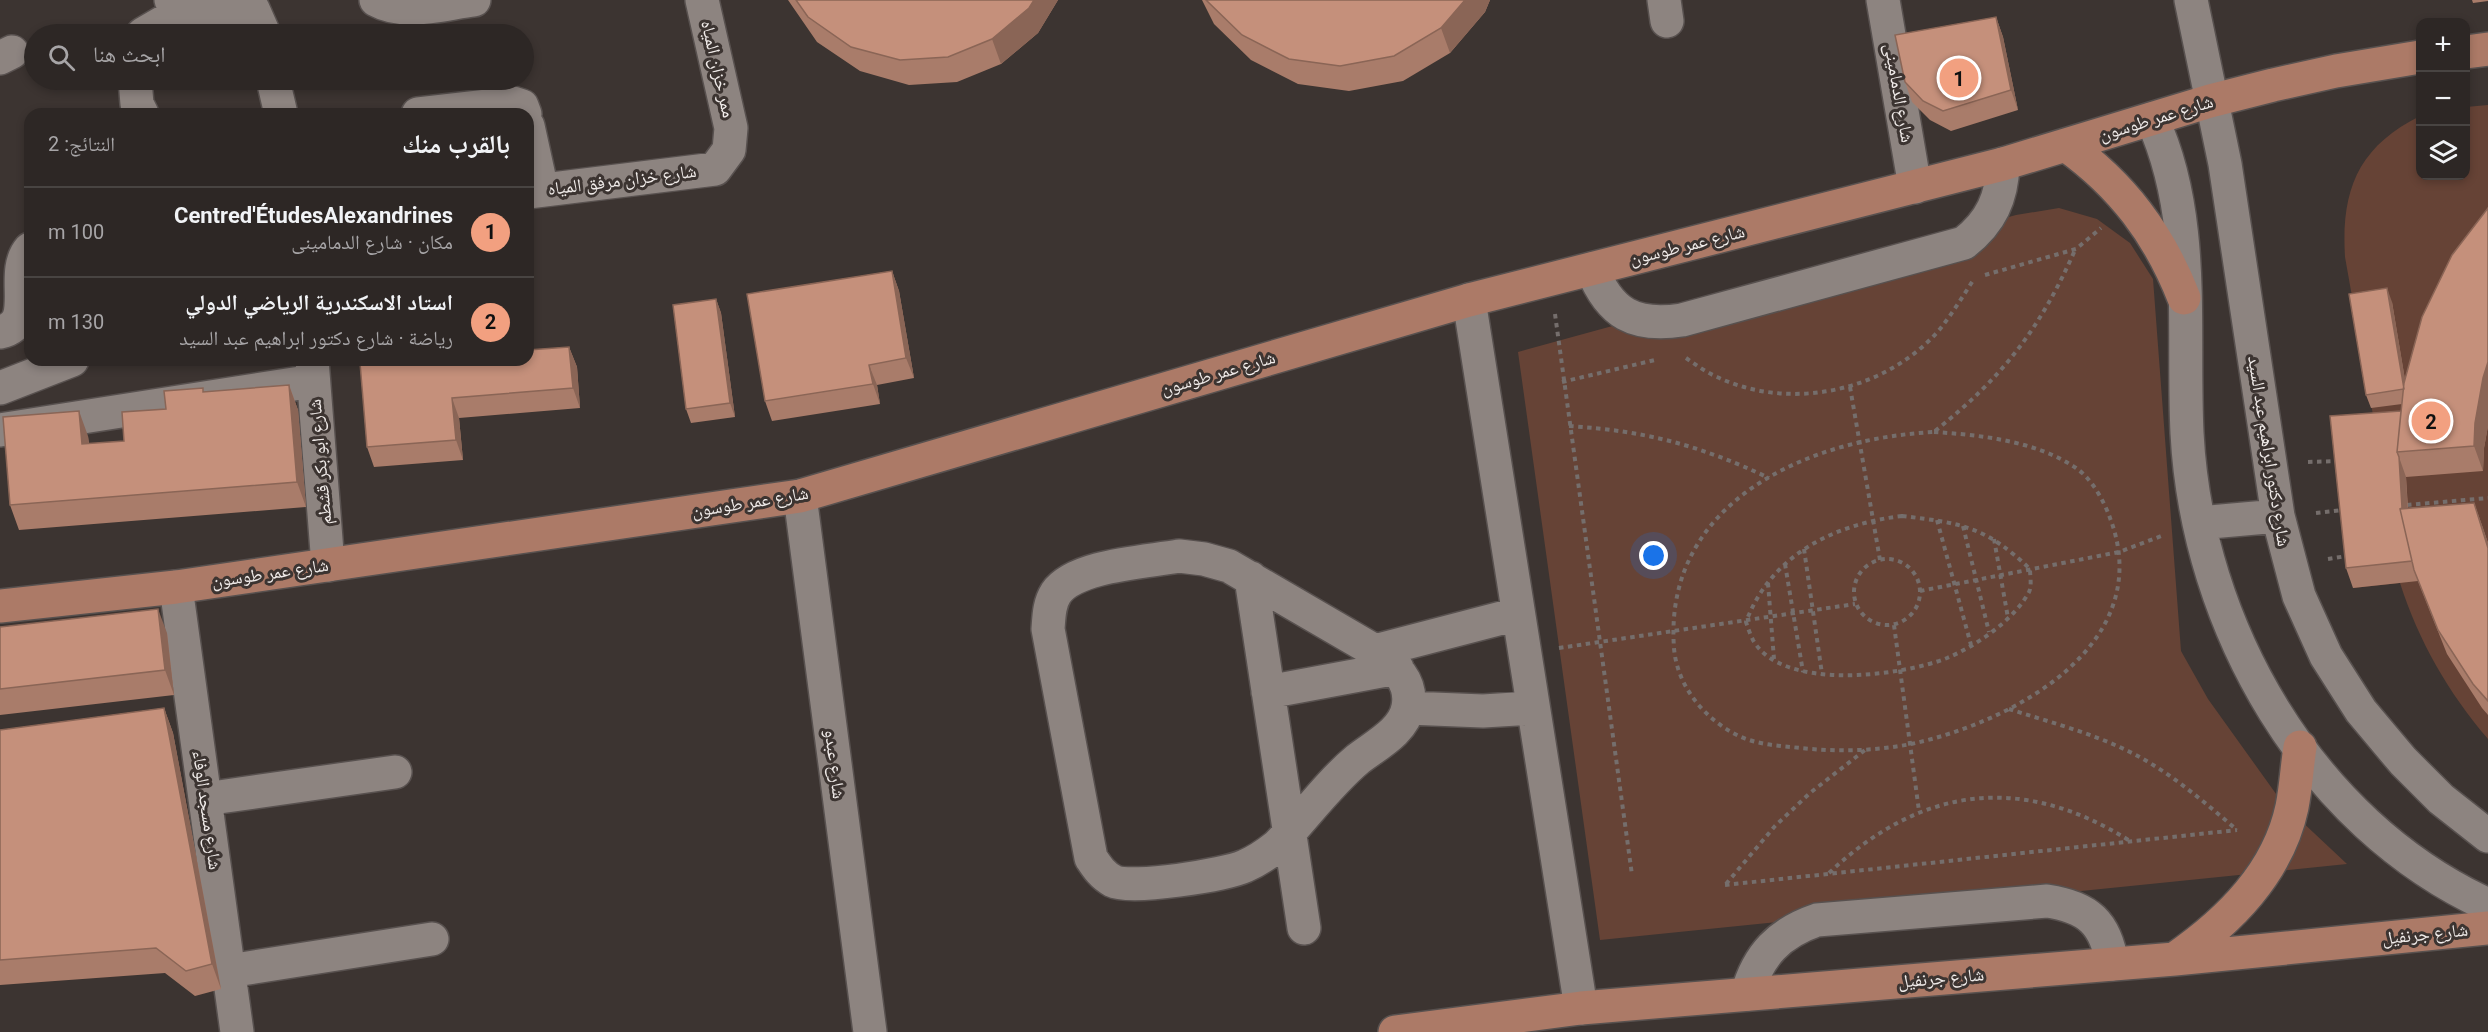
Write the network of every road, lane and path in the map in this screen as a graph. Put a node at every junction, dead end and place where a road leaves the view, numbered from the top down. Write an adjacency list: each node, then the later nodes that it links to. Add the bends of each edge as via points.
1 (376, 0): 2 (street, via 411,9)
2 (474, 0)
3 (702, 0): 22 (street, ممر خزان المياه, via 731,128 729,150)
4 (1883, 0): 23 (street, شارع الدمامينى)
5 (2191, 0): 14 (street, شارع دكتور ابراهيم عبد السيد)
6 (175, 7): 7 (street); 8 (street, via 193,17 243,6 253,9)
7 (155, 24)
8 (260, 24)
9 (2488, 50): 10 (main road)
10 (2470, 52)
11 (2416, 58): 14 (main road, شارع عمر طوسون, via 2336,71)
12 (136, 90): 15 (street)
13 (275, 90): 16 (street)
14 (2210, 101): 19 (main road, شارع عمر طوسون); 46 (street, شارع دكتور ابراهيم عبد السيد, via 2225,164)
15 (139, 108)
16 (280, 108)
17 (470, 108): 18 (street, via 513,103)
18 (523, 108)
19 (2152, 119): 20 (main road, شارع عمر طوسون); 30 (street, via 2165,147 2179,198)
20 (2066, 145): 21 (main road, شارع عمر طوسون); 30 (main road, via 2131,202 2162,248)
21 (2003, 164): 23 (main road, شارع عمر طوسون); 27 (street, via 1998,201 1978,232 1964,243 1682,320 1658,324 1636,320 1616,308 1601,290)
22 (715, 168): 24 (street, شارع خزان مرفق المياه)
23 (1916, 187): 27 (main road, شارع عمر طوسون)
24 (535, 191)
25 (2076, 249): 40 (path, via 2056,294 2030,336 2002,372)
26 (24, 256): 32 (street, via 20,269 21,319 13,329)
27 (1592, 269): 29 (main road, شارع عمر طوسون)
28 (1974, 278): 36 (path, via 1940,328 1921,347 1875,377)
29 (1551, 279): 31 (main road, شارع عمر طوسون); 38 (path)
30 (2184, 298): 49 (street, via 2187,433)
31 (1469, 300): 43 (main road, شارع عمر طوسون); 68 (street)
32 (0, 332)
33 (1680, 355): 36 (path, via 1717,377 1769,392 1796,394)
34 (57, 366): 37 (street)
35 (312, 370): 39 (street); 56 (street, شارع ابو بكر قشطم)
36 (1850, 387): 41 (path)
37 (0, 388)
38 (1569, 426): 42 (path, via 1682,442); 76 (path)
39 (0, 430)
40 (1934, 432): 41 (path); 53 (path, via 2008,441 2077,469 2106,506)
41 (1859, 440): 42 (path, via 1818,453); 47 (path)
42 (1769, 478): 74 (path, via 1745,492 1714,519 1696,546 1677,599)
43 (800, 496): 56 (main road, شارع عمر طوسون); 109 (street, شارع عبدو)
44 (2488, 498): 45 (path)
45 (2407, 505)
46 (2278, 516): 49 (street); 95 (street, شارع دكتور ابراهيم عبد السيد, via 2299,596 2342,684 2403,761 2441,799)
47 (1873, 520): 48 (path, via 1902,516); 52 (path, via 1849,526); 54 (path)
48 (1937, 520): 50 (path); 62 (path)
49 (2199, 523): 53 (path); 89 (street, via 2235,635 2253,674)
50 (1962, 526): 51 (path); 60 (path)
51 (1993, 538): 57 (path); 58 (path)
52 (1804, 548): 55 (path); 67 (path)
53 (2119, 552): 57 (path); 87 (path, via 2116,597 2099,636 2055,680)
54 (1880, 560): 64 (path, via 1892,560 1912,570); 65 (path, via 1869,563 1855,582)
55 (1785, 564): 61 (path); 69 (path)
56 (328, 565): 63 (main road, شارع عمر طوسون)
57 (2030, 570): 58 (path); 70 (path, via 2030,591)
58 (2000, 575): 60 (path); 70 (path)
59 (1251, 578): 79 (street); 84 (street); 94 (street, via 1229,566 1179,556 1087,572 1070,579 1056,592 1049,610 1048,629 1087,842 1100,872 1130,885 1226,872 1261,858)
60 (1976, 580): 62 (path); 75 (path)
61 (1768, 582): 71 (path); 72 (path)
62 (1954, 584): 64 (path); 77 (path)
63 (176, 587): 66 (main road, شارع عمر طوسون); 92 (street, شارع مسجد الوفاء)
64 (1920, 591): 73 (path, via 1913,613)
65 (1855, 604): 67 (path); 73 (path, via 1871,621)
66 (0, 606)
67 (1814, 611): 69 (path); 83 (path)
68 (1517, 614): 78 (street); 79 (street)
69 (1793, 615): 71 (path); 82 (path)
70 (2008, 618): 75 (path)
71 (1771, 619): 72 (path); 80 (path)
72 (1746, 622): 74 (path); 80 (path, via 1754,642)
73 (1894, 625): 81 (path)
74 (1675, 631): 76 (path); 90 (path, via 1674,649 1684,681 1706,714 1723,727 1763,744)
75 (1989, 632): 77 (path)
76 (1600, 642): 78 (path); 98 (path)
77 (1971, 645): 81 (path, via 1949,657)
78 (1524, 654): 86 (street)
79 (1386, 659): 84 (street); 85 (street, via 1408,689)
80 (1774, 660): 82 (path)
81 (1900, 671): 83 (path); 88 (path)
82 (1803, 672): 83 (path)
83 (1822, 674)
84 (1268, 692): 94 (street)
85 (1408, 708): 86 (street); 94 (street, via 1401,724 1356,760)
86 (1532, 708): 107 (street)
87 (2008, 709): 88 (path, via 1946,735); 96 (path, via 2129,751 2190,790 2237,830)
88 (1910, 744): 90 (path); 93 (path)
89 (2300, 747): 99 (street, via 2352,810 2388,844 2428,874); 103 (main road, via 2292,807 2269,865 2244,902)
90 (1866, 750): 97 (path, via 1775,826 1725,885)
91 (395, 772): 92 (street)
92 (206, 799): 105 (street, شارع مسجد الوفاء)
93 (1919, 811): 96 (path, via 1991,797 2028,799 2064,807 2099,821); 97 (path, via 1885,827)
94 (1289, 833): 100 (street)
95 (2488, 836)
96 (2131, 841): 97 (path)
97 (1828, 873)
98 (1632, 875)
99 (2488, 905)
100 (1304, 928)
101 (2488, 928): 103 (main road, شارع جرنفيل)
102 (432, 939): 105 (street)
103 (2175, 958): 104 (main road, شارع جرنفيل)
104 (2112, 964): 106 (main road, شارع جرنفيل); 106 (street, via 2109,944 2100,926 2086,912 2067,904 2048,901 1840,918 1817,920 1778,939 1753,974)
105 (229, 971): 108 (street, شارع مسجد الوفاء)
106 (1748, 994): 107 (main road, شارع جرنفيل)
107 (1581, 1008): 110 (main road, شارع جرنفيل)
108 (237, 1032)
109 (870, 1032)
110 (1395, 1032)

